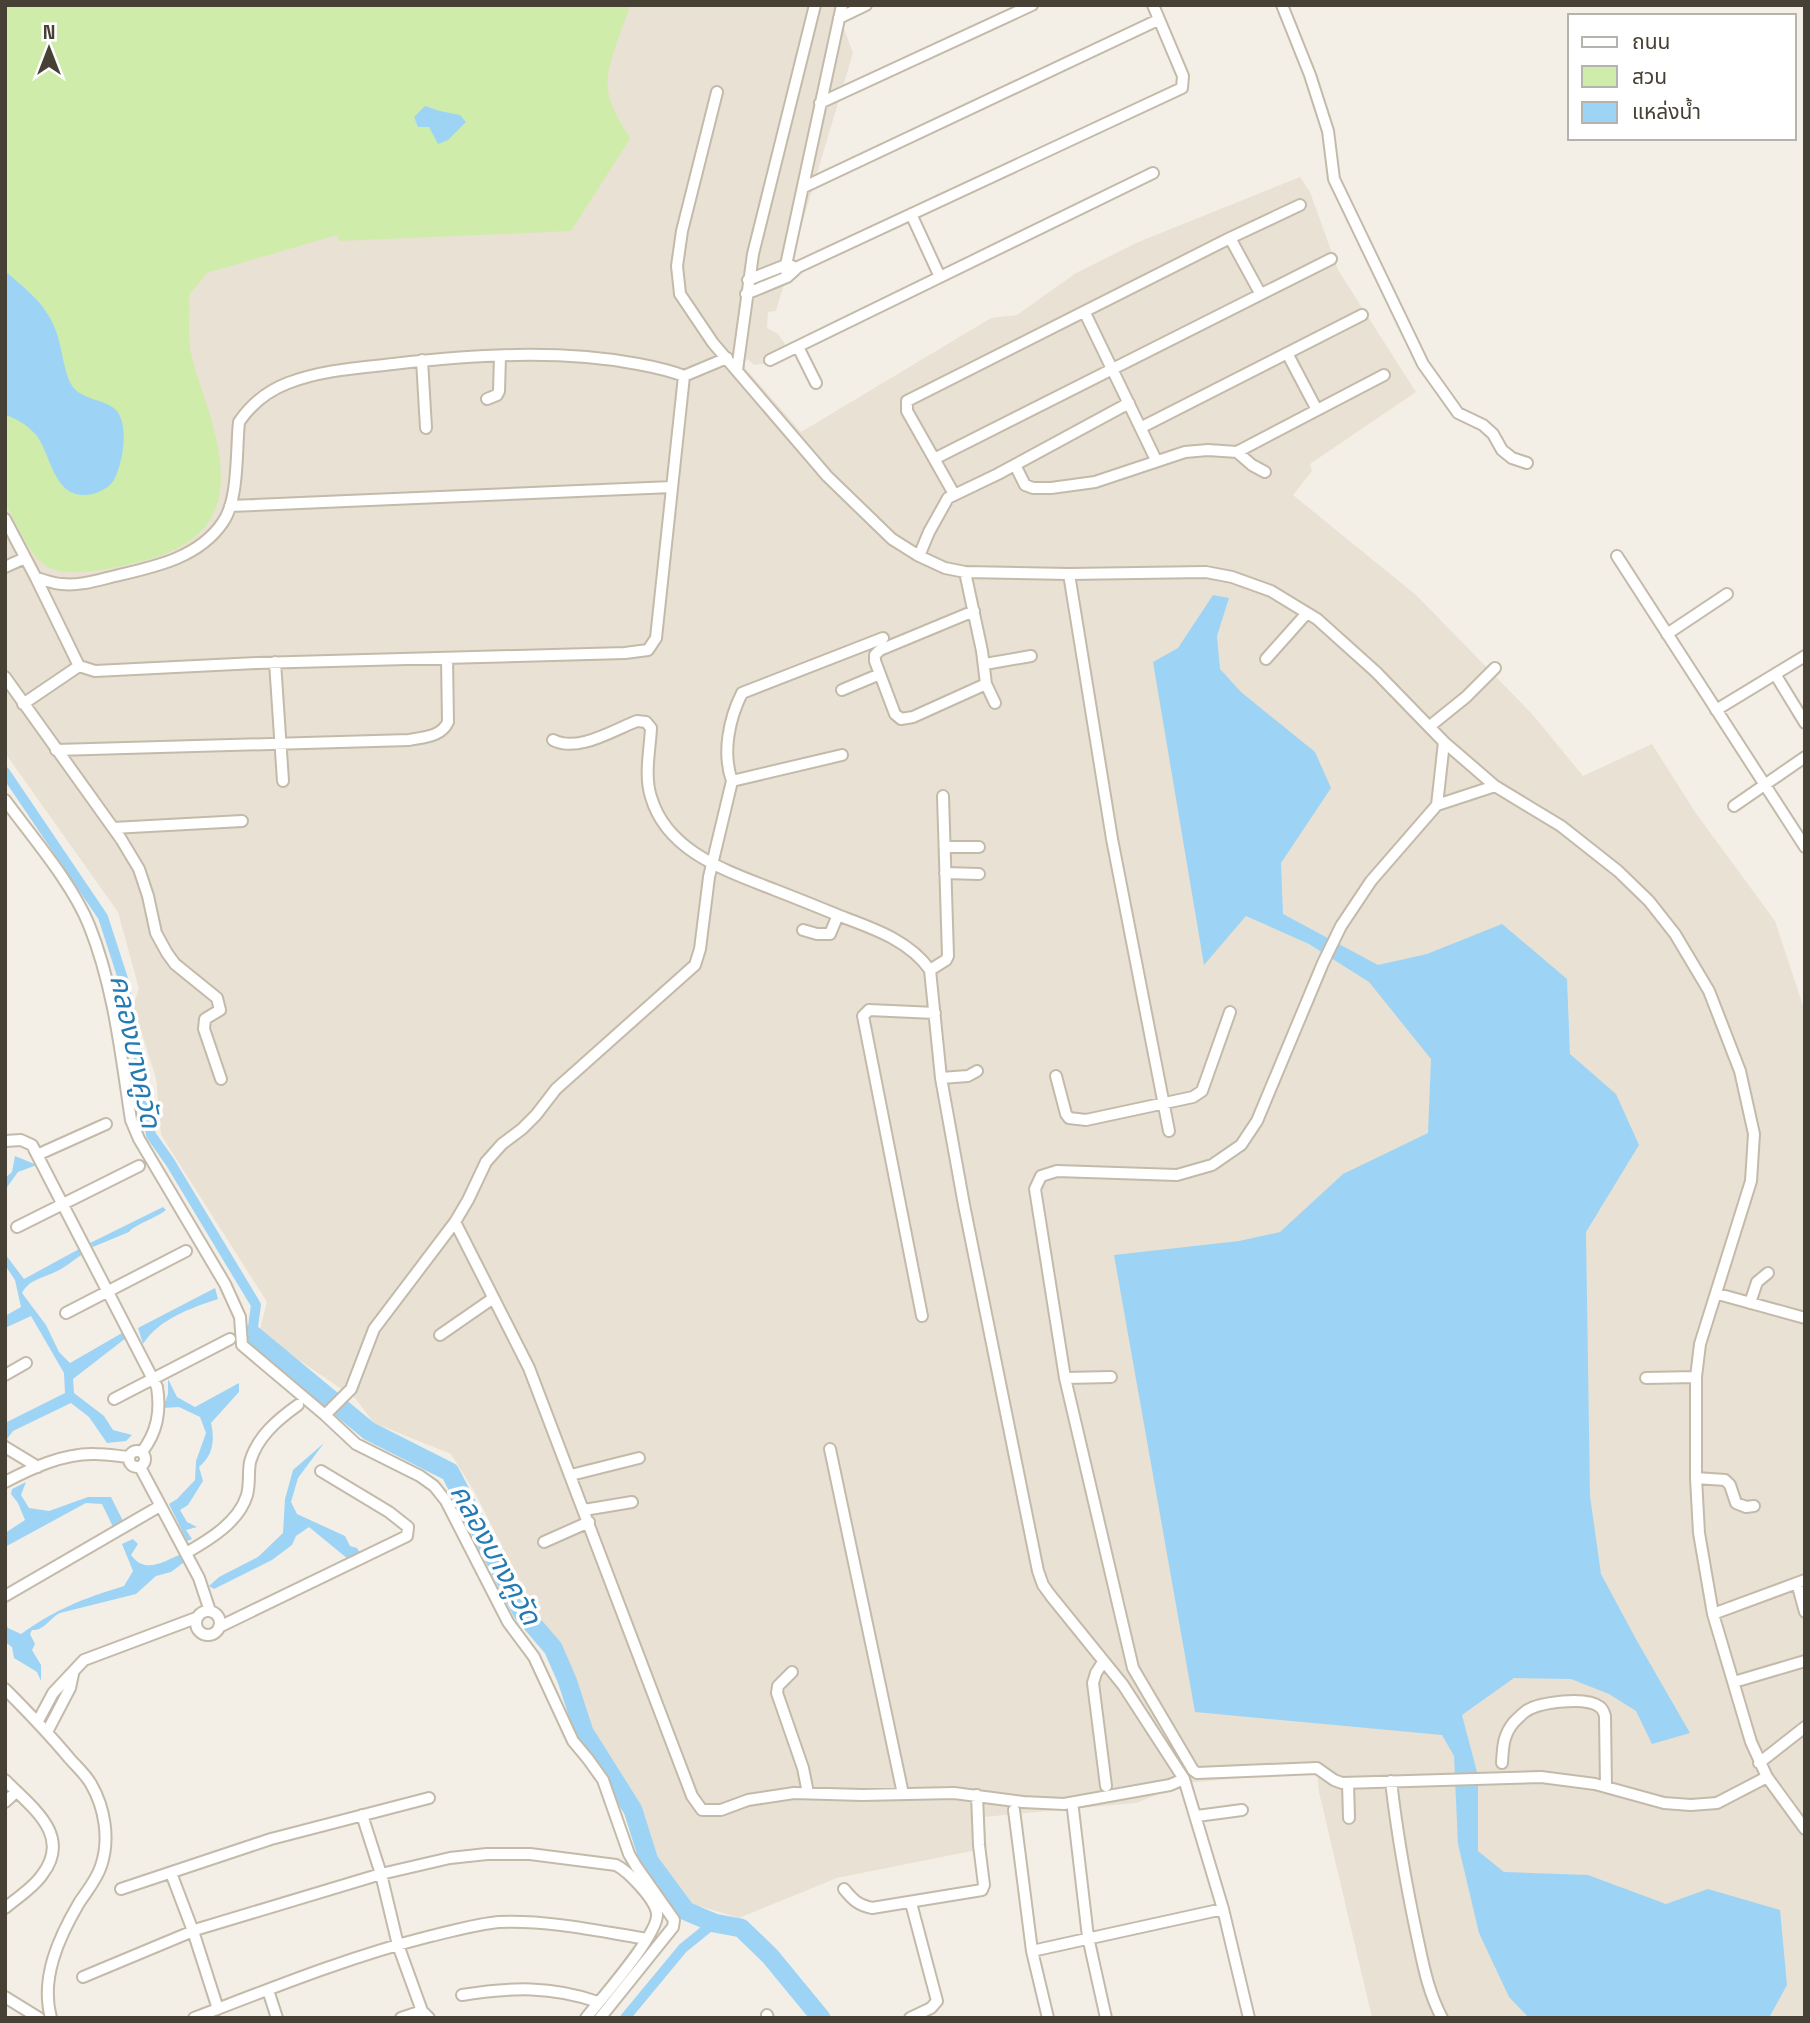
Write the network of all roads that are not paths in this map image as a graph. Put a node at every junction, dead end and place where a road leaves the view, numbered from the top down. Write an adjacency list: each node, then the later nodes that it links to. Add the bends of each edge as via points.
1 (815, 5): 19 (street)
2 (842, 5): 7 (street)
3 (866, 5): 7 (street)
4 (1031, 5): 10 (street)
5 (1282, 5): 43 (street, via 1310,75 1335,179 1423,364 1458,413 1483,425 1512,458)
6 (1154, 6): 8 (street)
7 (839, 18): 10 (street)
8 (1158, 20): 12 (street); 14 (street, via 1183,76 1182,88)
9 (716, 92): 27 (street, via 682,231 677,281 691,312)
10 (820, 103): 12 (street)
11 (1153, 173): 18 (street)
12 (804, 187): 17 (street)
13 (1300, 205): 15 (street)
14 (911, 214): 17 (street); 18 (street)
15 (1230, 238): 20 (street); 22 (street)
16 (1331, 259): 20 (street)
17 (786, 271): 19 (street); 21 (street)
18 (940, 277): 24 (street)
19 (748, 280): 21 (street)
20 (1260, 293): 30 (street)
21 (746, 294): 31 (street)
22 (1085, 313): 30 (street); 41 (street, via 907,401 907,411)
23 (1362, 315): 25 (street)
24 (798, 347): 29 (street); 34 (street)
25 (1287, 353): 37 (street); 38 (street)
26 (500, 356): 28 (street); 33 (street, via 612,360); 35 (street, via 499,391)
27 (727, 358): 31 (street); 33 (street)
28 (422, 360): 39 (street); 48 (street, via 322,372 262,396 239,422)
29 (770, 360)
30 (1112, 369): 36 (street); 41 (street)
31 (737, 370): 50 (street, via 827,476 892,539)
32 (1384, 375): 37 (street)
33 (684, 376): 46 (street)
34 (816, 383)
35 (487, 399)
36 (1129, 403): 38 (street); 44 (street)
37 (1317, 411): 40 (street)
38 (1142, 427): 42 (street)
39 (426, 428)
40 (1237, 452): 42 (street, via 1185,452); 45 (street)
41 (934, 459): 47 (street)
42 (1156, 460): 44 (street, via 1095,482 1051,488 1025,485)
43 (1527, 463)
44 (1015, 465): 47 (street)
45 (1265, 472)
46 (672, 487): 48 (street); 64 (street, via 656,638 648,650)
47 (951, 496): 50 (street)
48 (230, 506): 56 (street, via 224,521 198,547 161,565 85,583)
49 (5, 519): 52 (street)
50 (919, 556): 54 (street)
51 (1617, 556): 60 (street)
52 (25, 558): 53 (street); 56 (street)
53 (5, 568)
54 (965, 572): 55 (street); 58 (street)
55 (1069, 574): 59 (street, via 1206,572 1271,591); 111 (street, via 1112,839)
56 (36, 578): 68 (street)
57 (1727, 594): 60 (street)
58 (974, 611): 67 (street); 70 (street, via 876,652)
59 (1307, 613): 65 (street); 79 (street)
60 (1667, 634): 77 (street)
61 (883, 638): 87 (street, via 742,693 727,741)
62 (1031, 656): 67 (street)
63 (1805, 656): 71 (street)
64 (447, 658): 66 (street); 82 (street, via 448,722 437,734 409,740)
65 (1266, 659)
66 (275, 662): 68 (street, via 96,671); 82 (street)
67 (985, 664): 73 (street)
68 (79, 666): 76 (street)
69 (1495, 668): 79 (street)
70 (880, 674): 73 (street, via 901,719); 74 (street)
71 (1775, 674): 77 (street); 78 (street)
72 (5, 677): 76 (street)
73 (986, 684): 75 (street)
74 (842, 690)
75 (995, 704)
76 (23, 705): 83 (street)
77 (1716, 710): 88 (street)
78 (1805, 723)
79 (1430, 726): 81 (street)
80 (553, 740): 99 (street, via 580,744 637,721 646,722 650,728 650,797 671,835)
81 (1444, 742): 89 (street); 92 (street)
82 (280, 743): 83 (street); 86 (street)
83 (55, 750): 95 (street)
84 (842, 755): 87 (street)
85 (1805, 757): 88 (street)
86 (283, 781)
87 (732, 781): 99 (street)
88 (1764, 784): 93 (street); 98 (street)
89 (1495, 786): 92 (street); 123 (street, via 1561,826 1618,870 1675,934 1709,991 1740,1071 1754,1134 1751,1181)
90 (943, 796): 96 (street)
91 (5, 800): 140 (street, via 62,877 89,924 109,989 131,1120 225,1284 240,1317 242,1345)
92 (1437, 805): 136 (street, via 1371,881 1341,926 1257,1121 1241,1145 1212,1165 1177,1175 1058,1171 1041,1176 1035,1189)
93 (1734, 806)
94 (242, 821): 95 (street)
95 (113, 828): 110 (street, via 139,869 156,933 167,953 220,1005 220,1010 205,1019 204,1029)
96 (944, 847): 97 (street); 100 (street)
97 (979, 847)
98 (1805, 847)
99 (709, 863): 102 (street); 118 (street, via 695,965 556,1089 522,1129 502,1144 486,1162)
100 (945, 873): 101 (street); 104 (street, via 948,956)
101 (979, 874)
102 (838, 915): 103 (street, via 830,934); 104 (street, via 879,930 920,955)
103 (803, 930)
104 (930, 970): 106 (street)
105 (1230, 1012): 111 (street, via 1202,1091)
106 (935, 1013): 109 (street); 127 (street, via 869,1010 863,1016)
107 (977, 1071): 109 (street)
108 (1056, 1076): 111 (street, via 1069,1118 1086,1120)
109 (941, 1078): 167 (street, via 1038,1571 1043,1586)
110 (221, 1079)
111 (1164, 1102): 113 (street)
112 (106, 1124): 115 (street)
113 (1169, 1131)
114 (5, 1141): 115 (street, via 29,1142)
115 (37, 1155): 117 (street)
116 (139, 1166): 117 (street)
117 (62, 1204): 119 (street); 122 (street)
118 (455, 1222): 124 (street); 140 (street, via 373,1329 351,1389)
119 (18, 1227)
120 (186, 1251): 122 (street)
121 (1768, 1273): 125 (street, via 1757,1282)
122 (108, 1291): 126 (street); 135 (street)
123 (1718, 1294): 125 (street); 134 (street, via 1700,1344)
124 (492, 1299): 129 (street); 149 (street, via 529,1368)
125 (1750, 1303): 128 (street)
126 (66, 1313)
127 (922, 1316)
128 (1805, 1318)
129 (440, 1335)
130 (230, 1339): 135 (street)
131 (26, 1363): 132 (street)
132 (5, 1375)
133 (1111, 1377): 136 (street)
134 (1696, 1377): 137 (street); 150 (street)
135 (152, 1378): 138 (street); 143 (street, via 160,1403 154,1434)
136 (1065, 1378): 181 (street, via 1133,1668 1193,1770 1317,1768)
137 (1646, 1378)
138 (114, 1399)
139 (298, 1405): 158 (street, via 257,1445 247,1494 238,1511)
140 (327, 1413): 222 (street, via 356,1444 420,1476 446,1501 508,1622 534,1657 573,1741 603,1780 629,1854 674,1920)
141 (5, 1447): 146 (street)
142 (830, 1448): 186 (street)
143 (142, 1452): 144 (street); 147 (street, via 145,1462)
144 (129, 1457): 146 (street, via 70,1456); 147 (street, via 132,1466)
145 (639, 1458): 149 (street)
146 (38, 1467): 151 (street)
147 (139, 1467): 153 (street)
148 (321, 1471): 165 (street, via 389,1511 408,1527 407,1536)
149 (571, 1475): 155 (street)
150 (1696, 1478): 154 (street, via 1725,1480 1736,1503); 163 (street, via 1699,1533)
151 (5, 1482)
152 (632, 1502): 155 (street)
153 (160, 1506): 158 (street); 160 (street)
154 (1754, 1506)
155 (584, 1510): 156 (street)
156 (589, 1522): 157 (street); 185 (street, via 697,1805 712,1811 771,1795)
157 (544, 1542)
158 (192, 1550): 161 (street)
159 (1801, 1582): 162 (street); 163 (street)
160 (5, 1596)
161 (210, 1611): 164 (street); 165 (street, via 219,1619)
162 (1805, 1612)
163 (1713, 1614): 170 (street)
164 (197, 1618): 165 (street, via 195,1626 203,1635 215,1633); 168 (street, via 84,1660)
165 (219, 1627)
166 (1805, 1661): 170 (street)
167 (1103, 1662): 178 (street); 182 (street, via 1093,1682)
168 (74, 1671): 172 (street, via 54,1692); 174 (street)
169 (792, 1672): 185 (street, via 777,1693)
170 (1734, 1682): 176 (street)
171 (5, 1689): 172 (street)
172 (38, 1721): 174 (street)
173 (1805, 1727): 176 (street)
174 (47, 1732): 217 (street, via 91,1784 106,1832 100,1868 54,1956 47,1980)
175 (1503, 1763): 183 (street, via 1504,1739 1525,1712 1542,1704 1588,1702 1600,1707 1605,1716)
176 (1759, 1763): 177 (street)
177 (1767, 1777): 183 (street, via 1717,1803 1690,1805); 196 (street)
178 (1184, 1779): 187 (street, via 1064,1804); 194 (street)
179 (5, 1780): 184 (street)
180 (1391, 1782): 181 (street); 183 (street, via 1541,1777); 227 (street, via 1405,1879 1430,1992)
181 (1348, 1783): 195 (street)
182 (1106, 1786)
183 (1606, 1787)
184 (16, 1792): 189 (street); 202 (street, via 45,1822 54,1839 52,1858 42,1876)
185 (808, 1793): 186 (street)
186 (903, 1794): 187 (street)
187 (977, 1795): 201 (street, via 982,1890)
188 (429, 1798): 193 (street)
189 (5, 1802)
190 (1073, 1809): 205 (street)
191 (1014, 1810): 208 (street)
192 (1242, 1810): 194 (street)
193 (362, 1815): 197 (street); 198 (street)
194 (1197, 1816): 203 (street)
195 (1349, 1818)
196 (1805, 1829)
197 (171, 1873): 199 (street); 204 (street)
198 (381, 1874): 204 (street); 206 (street, via 487,1854 530,1854 616,1865 628,1871 655,1907 656,1922); 207 (street)
199 (121, 1889)
200 (844, 1889): 201 (street, via 861,1906)
201 (911, 1903): 223 (street, via 937,2001)
202 (5, 1908)
203 (1223, 1909): 205 (street); 226 (street)
204 (193, 1931): 209 (street); 214 (street)
205 (1088, 1937): 208 (street); 225 (street)
206 (647, 1939): 207 (street, via 576,1927 499,1922); 213 (street)
207 (398, 1945): 210 (street); 215 (street)
208 (1032, 1951): 224 (street)
209 (83, 1977)
210 (268, 1990): 214 (street); 219 (street)
211 (462, 1995): 213 (street, via 557,1990)
212 (5, 1997): 216 (street)
213 (598, 2002): 221 (street)
214 (218, 2009): 218 (street)
215 (425, 2015): 220 (street)
216 (39, 2018)
217 (51, 2018)
218 (194, 2018)
219 (277, 2018)
220 (401, 2018)
221 (586, 2018)
222 (600, 2018)
223 (910, 2018)
224 (1048, 2018)
225 (1106, 2018)
226 (1249, 2018)
227 (1442, 2018)

